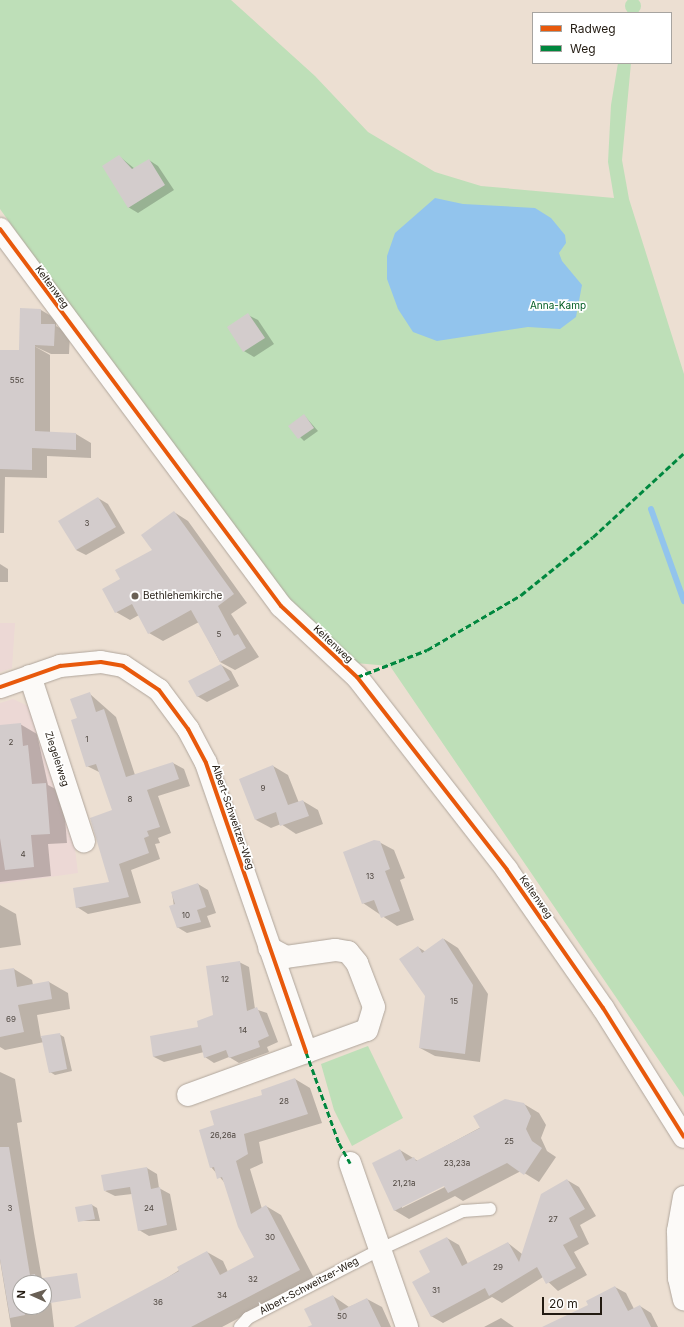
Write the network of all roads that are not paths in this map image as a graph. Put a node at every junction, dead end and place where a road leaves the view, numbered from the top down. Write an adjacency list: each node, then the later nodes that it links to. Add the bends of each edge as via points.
1 (0, 229): 8 (street, Keltenweg, via 281,606 357,677 507,870 604,1008)
2 (30, 676): 3 (street, Albert-Schweitzer-Weg); 4 (street, Ziegeleiweg); 5 (street, Albert-Schweitzer-Weg, via 60,666 101,662 123,666 159,690 188,729 206,763)
3 (0, 687)
4 (84, 841)
5 (269, 948): 6 (street, Albert-Schweitzer-Weg); 6 (street, via 286,957 335,950 348,952 357,963 374,1007 367,1030)
6 (306, 1052): 7 (street)
7 (188, 1095)
8 (684, 1137)
9 (350, 1162): 12 (street)
10 (684, 1197): 13 (street, via 678,1231 679,1278)
11 (490, 1209): 12 (lane, Albert-Schweitzer-Weg, via 463,1211)
12 (381, 1249): 14 (lane, Albert-Schweitzer-Weg, via 248,1318); 15 (street)
13 (684, 1299)
14 (240, 1327)
15 (407, 1327)

